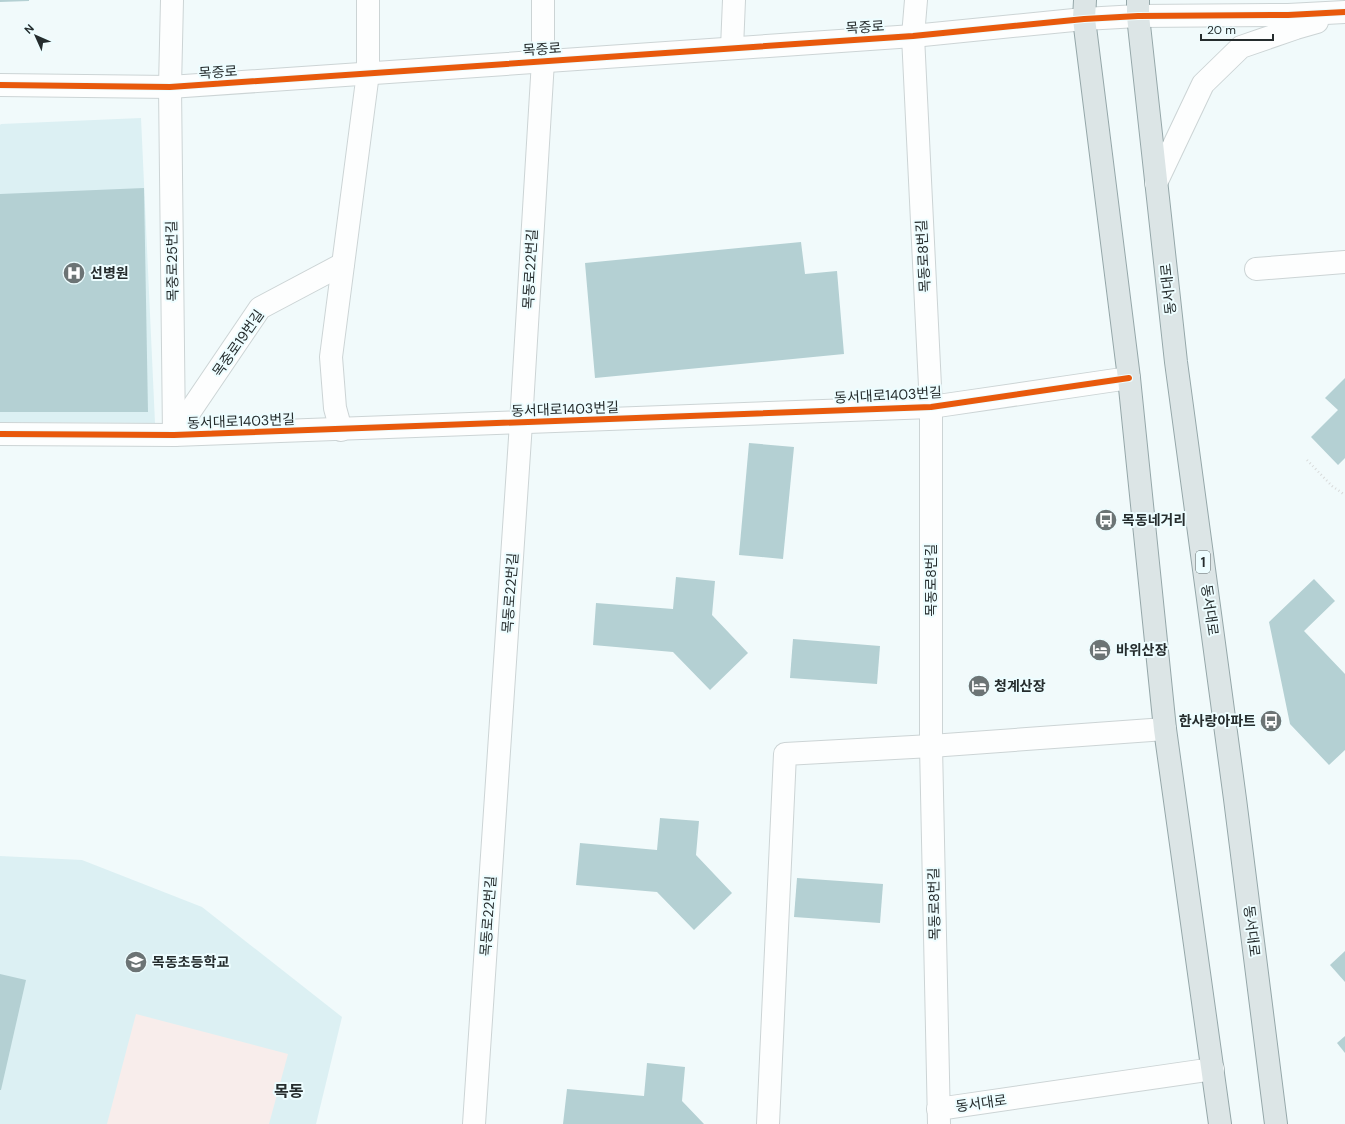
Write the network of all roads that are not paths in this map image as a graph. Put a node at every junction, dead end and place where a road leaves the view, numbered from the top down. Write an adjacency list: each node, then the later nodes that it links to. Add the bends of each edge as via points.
1 (172, 0): 15 (street, 목중로25번길)
2 (368, 0): 13 (street)
3 (543, 0): 12 (street, 목동로22번길)
4 (734, 0): 11 (street)
5 (916, 0): 10 (street, 목동로8번길)
6 (1289, 7): 7 (street, 목중로); 9 (street, 목중로)
7 (1138, 8): 8 (street, 목중로); 16 (main road, 동서대로 / 1)
8 (1084, 10): 10 (street, 목중로); 20 (main road)
9 (1345, 13): 16 (street, via 1241,47 1203,84)
10 (913, 36): 11 (street, 목중로); 21 (street, 목동로8번길)
11 (732, 48): 12 (street, 목중로)
12 (543, 61): 13 (street, 목중로); 22 (street, 목동로22번길)
13 (368, 73): 15 (street, 목중로); 18 (street)
14 (0, 85): 15 (street, 목중로)
15 (170, 87): 25 (street, 목중로25번길)
16 (1156, 183): 33 (main road, 동서대로 / 1, via 1176,362 1236,799)
17 (1345, 262): 19 (street)
18 (344, 264): 23 (street, via 331,357 335,408); 25 (street, 목중로19번길, via 260,308)
19 (1256, 269)
20 (1128, 378): 21 (street, 동서대로1403번길); 26 (main road)
21 (930, 407): 22 (street, 동서대로1403번길); 27 (street, 목동로8번길)
22 (521, 423): 23 (street, 동서대로1403번길); 30 (street, 목동로22번길)
23 (341, 430): 25 (street, 동서대로1403번길)
24 (0, 434): 25 (street, 동서대로1403번길)
25 (174, 435)
26 (1165, 729): 27 (street); 28 (main road)
27 (931, 746): 29 (street, 목동로8번길); 31 (street, via 785,754)
28 (1213, 1069): 29 (street, 동서대로); 32 (main road)
29 (939, 1116)
30 (474, 1124)
31 (768, 1124)
32 (1220, 1124)
33 (1276, 1124)

